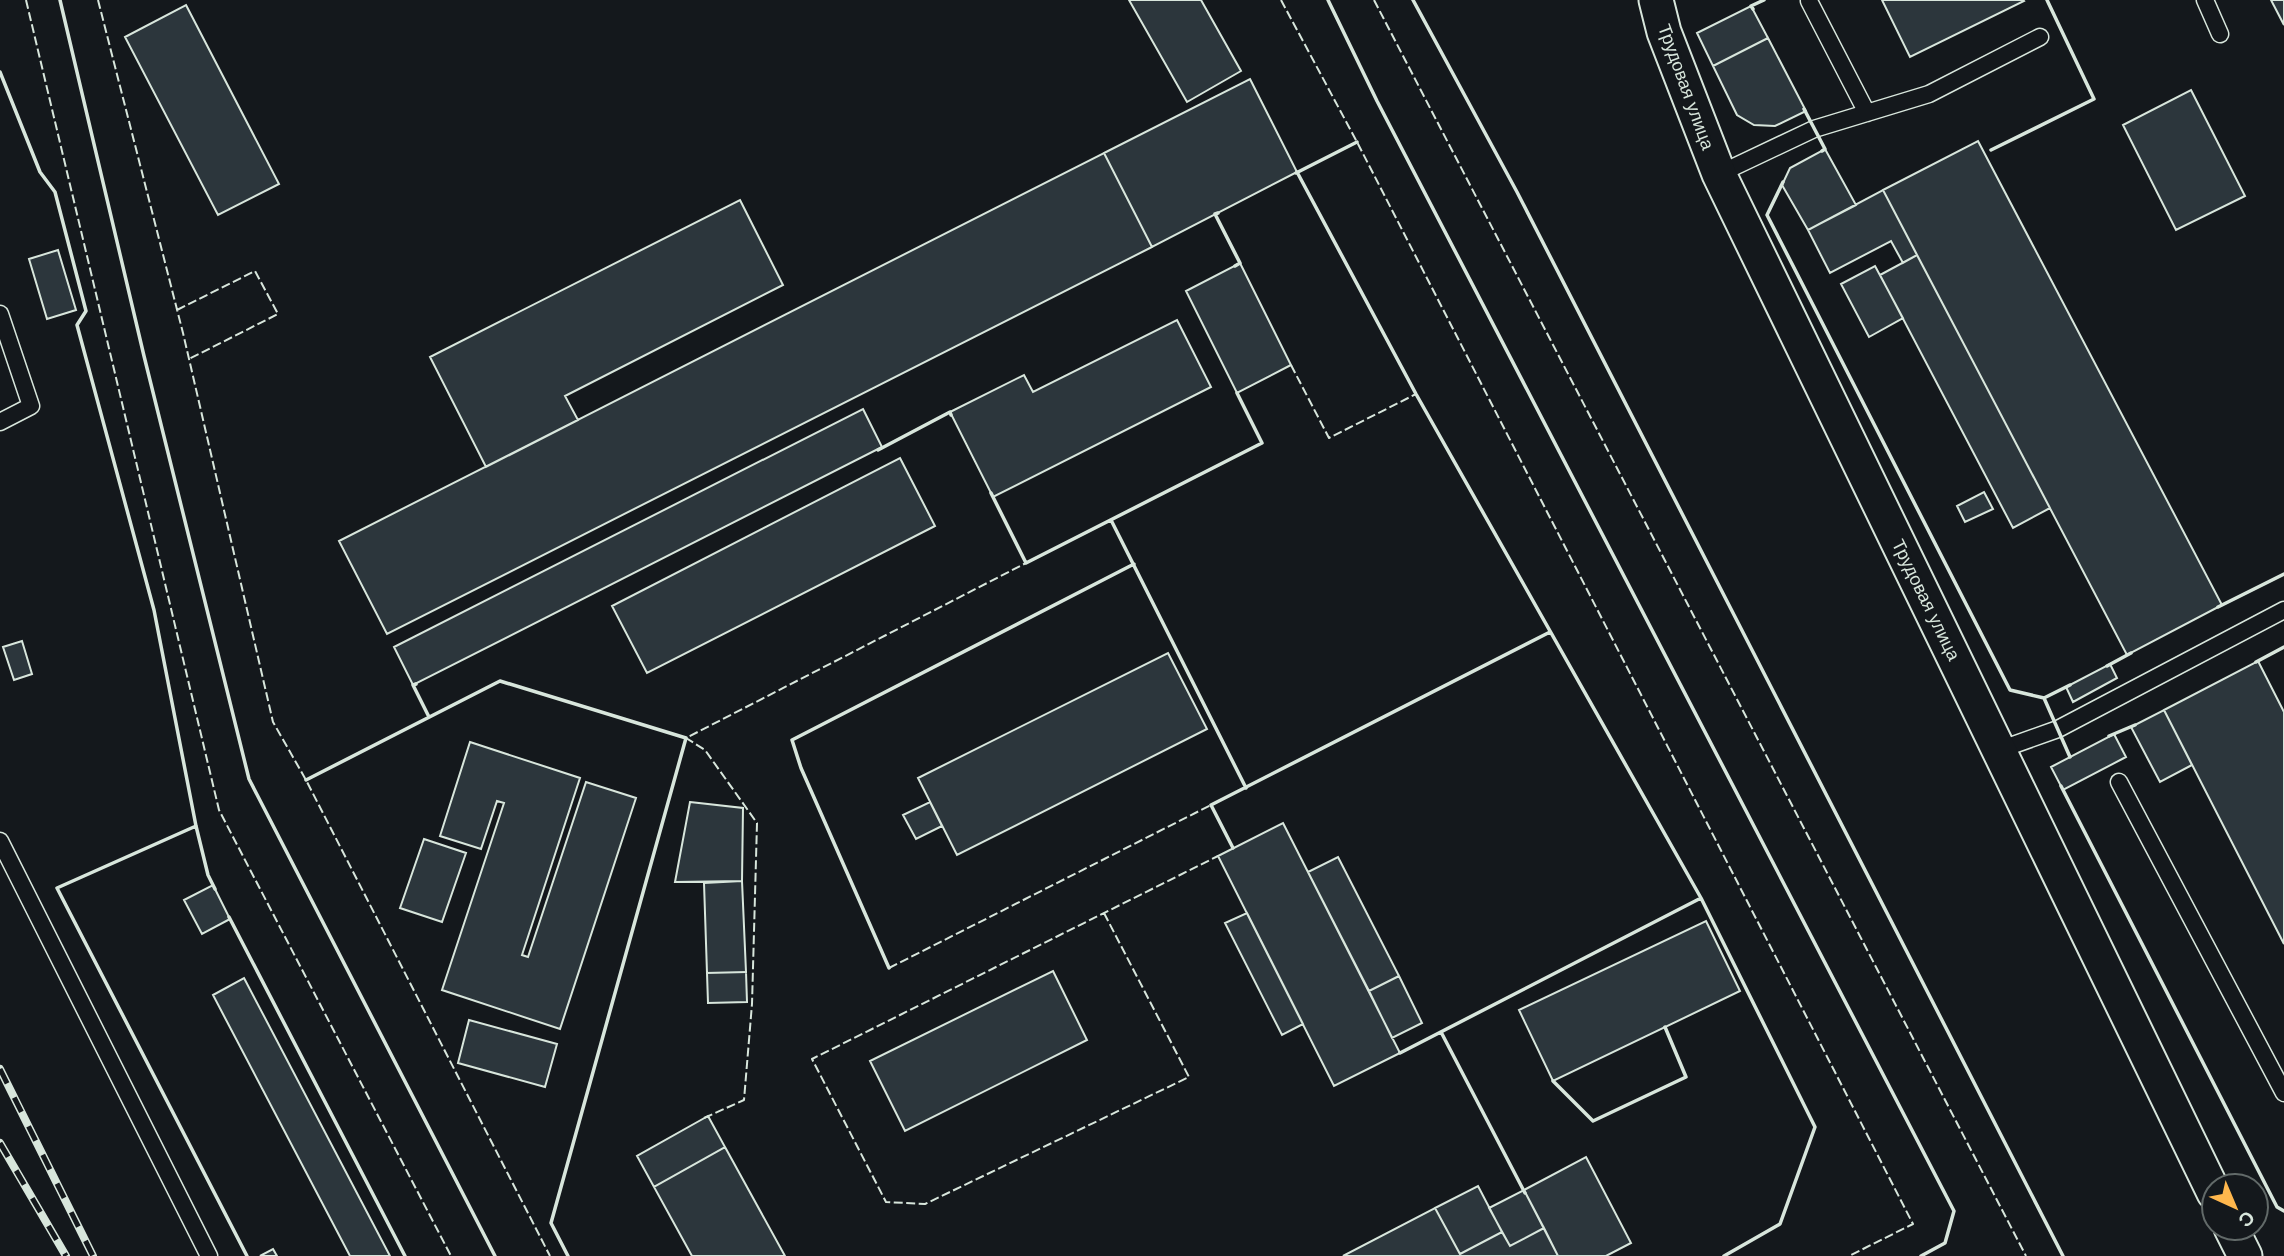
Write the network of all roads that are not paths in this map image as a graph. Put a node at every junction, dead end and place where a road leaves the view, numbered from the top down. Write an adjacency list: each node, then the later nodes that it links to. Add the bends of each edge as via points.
1 (1656, 0): 7 (street, Трудовая улица)
2 (2205, 0): 4 (lane)
3 (1809, 2): 6 (lane)
4 (2220, 34)
5 (2040, 37): 6 (lane, via 1928,94)
6 (1867, 113): 7 (lane, via 1814,129)
7 (1719, 174): 11 (street, Трудовая улица)
8 (0, 314): 9 (lane, via 31,406)
9 (0, 422)
10 (2284, 611): 11 (lane, via 2058,729)
11 (1999, 750): 15 (street, Трудовая улица)
12 (2119, 782): 14 (lane)
13 (0, 841): 16 (lane)
14 (2284, 1093)
15 (2204, 1172)
16 (209, 1256)

